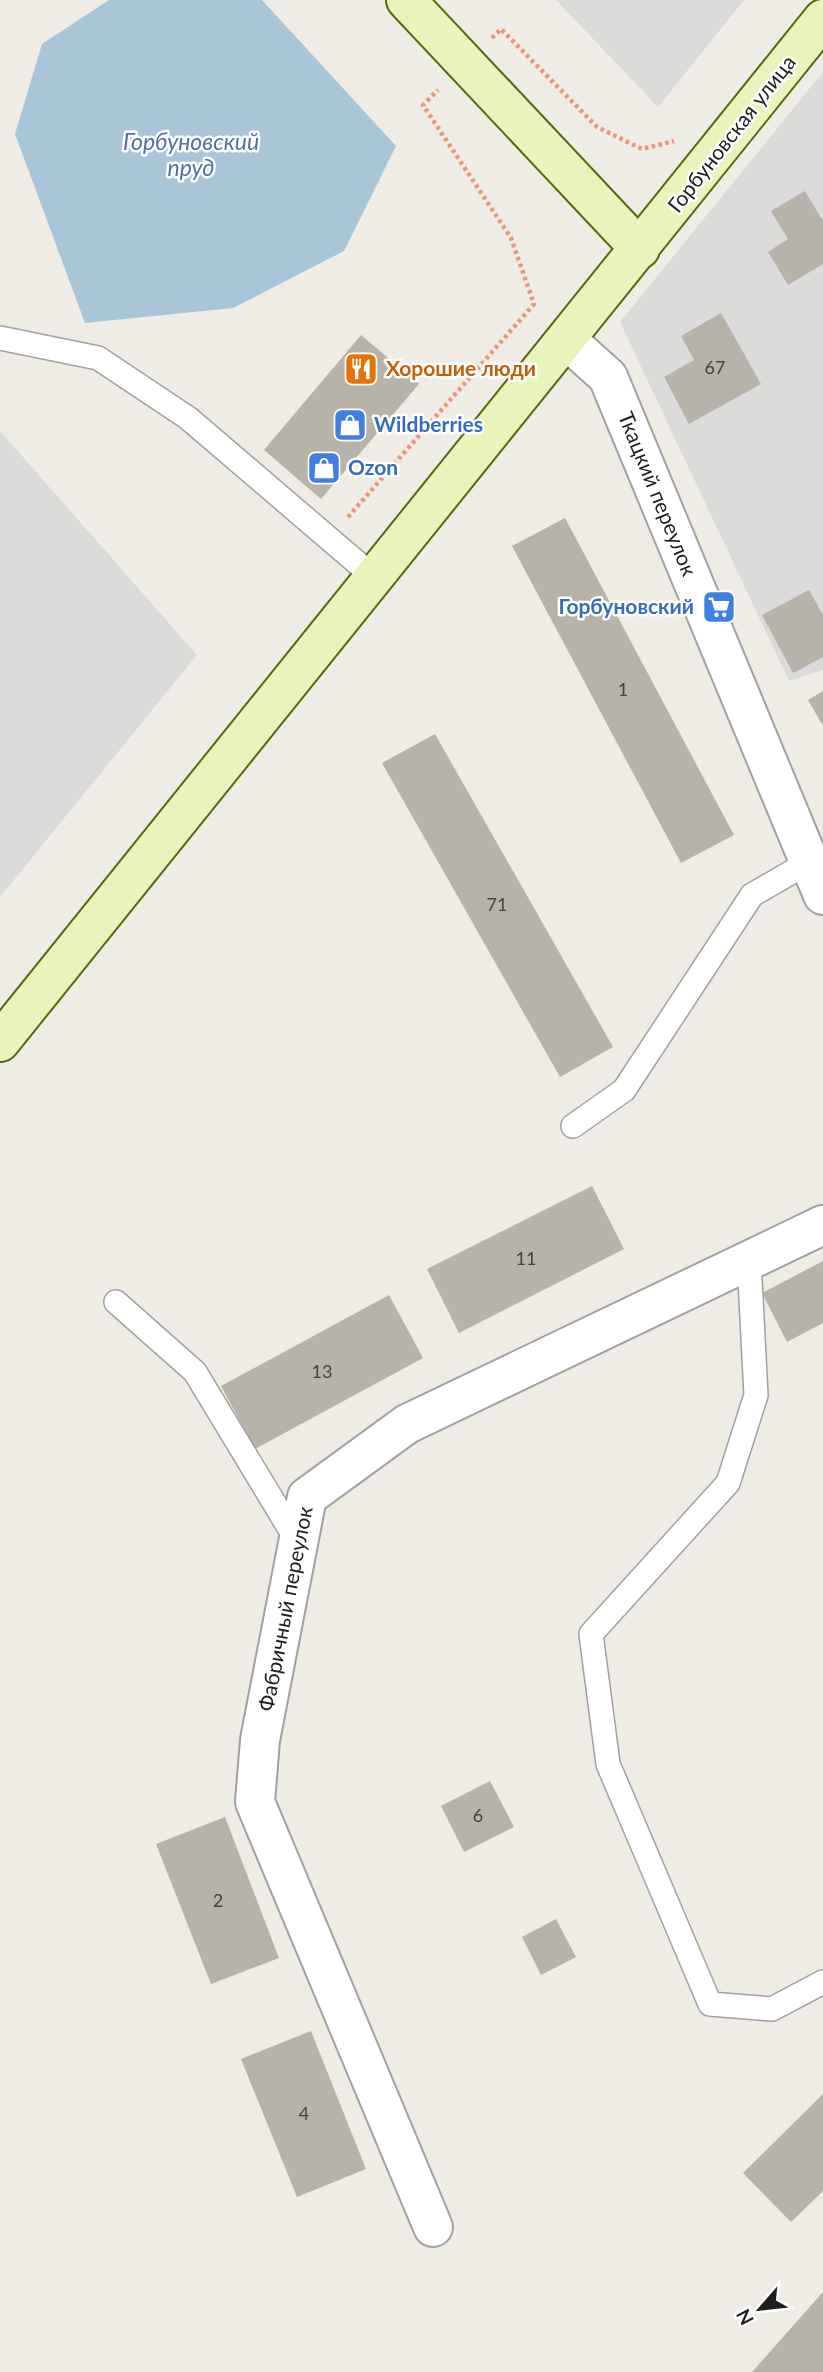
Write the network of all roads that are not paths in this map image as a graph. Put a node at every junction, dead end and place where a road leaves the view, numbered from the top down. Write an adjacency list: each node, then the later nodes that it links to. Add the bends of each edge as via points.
1 (406, 0): 3 (main road)
2 (823, 19): 3 (main road, Горбуновская улица)
3 (640, 249): 5 (main road, Горбуновская улица)
4 (0, 338): 6 (lane, via 98,358 188,418)
5 (567, 340): 6 (main road, Горбуновская улица); 7 (street, Ткацкий переулок, via 608,377)
6 (375, 578): 8 (main road, Горбуновская улица)
7 (818, 870): 9 (lane, via 752,895 624,1090)
8 (0, 1042)
9 (573, 1126)
10 (823, 1225): 11 (street, Фабричный переулок)
11 (749, 1260): 13 (street, Фабричный переулок, via 407,1424 307,1497); 14 (lane, via 756,1395 728,1483 591,1634 608,1764 710,2004 772,2009)
12 (116, 1302): 13 (lane, via 195,1372)
13 (299, 1544): 15 (street, Фабричный переулок, via 260,1741 255,1802)
14 (823, 1982)
15 (433, 2227)

